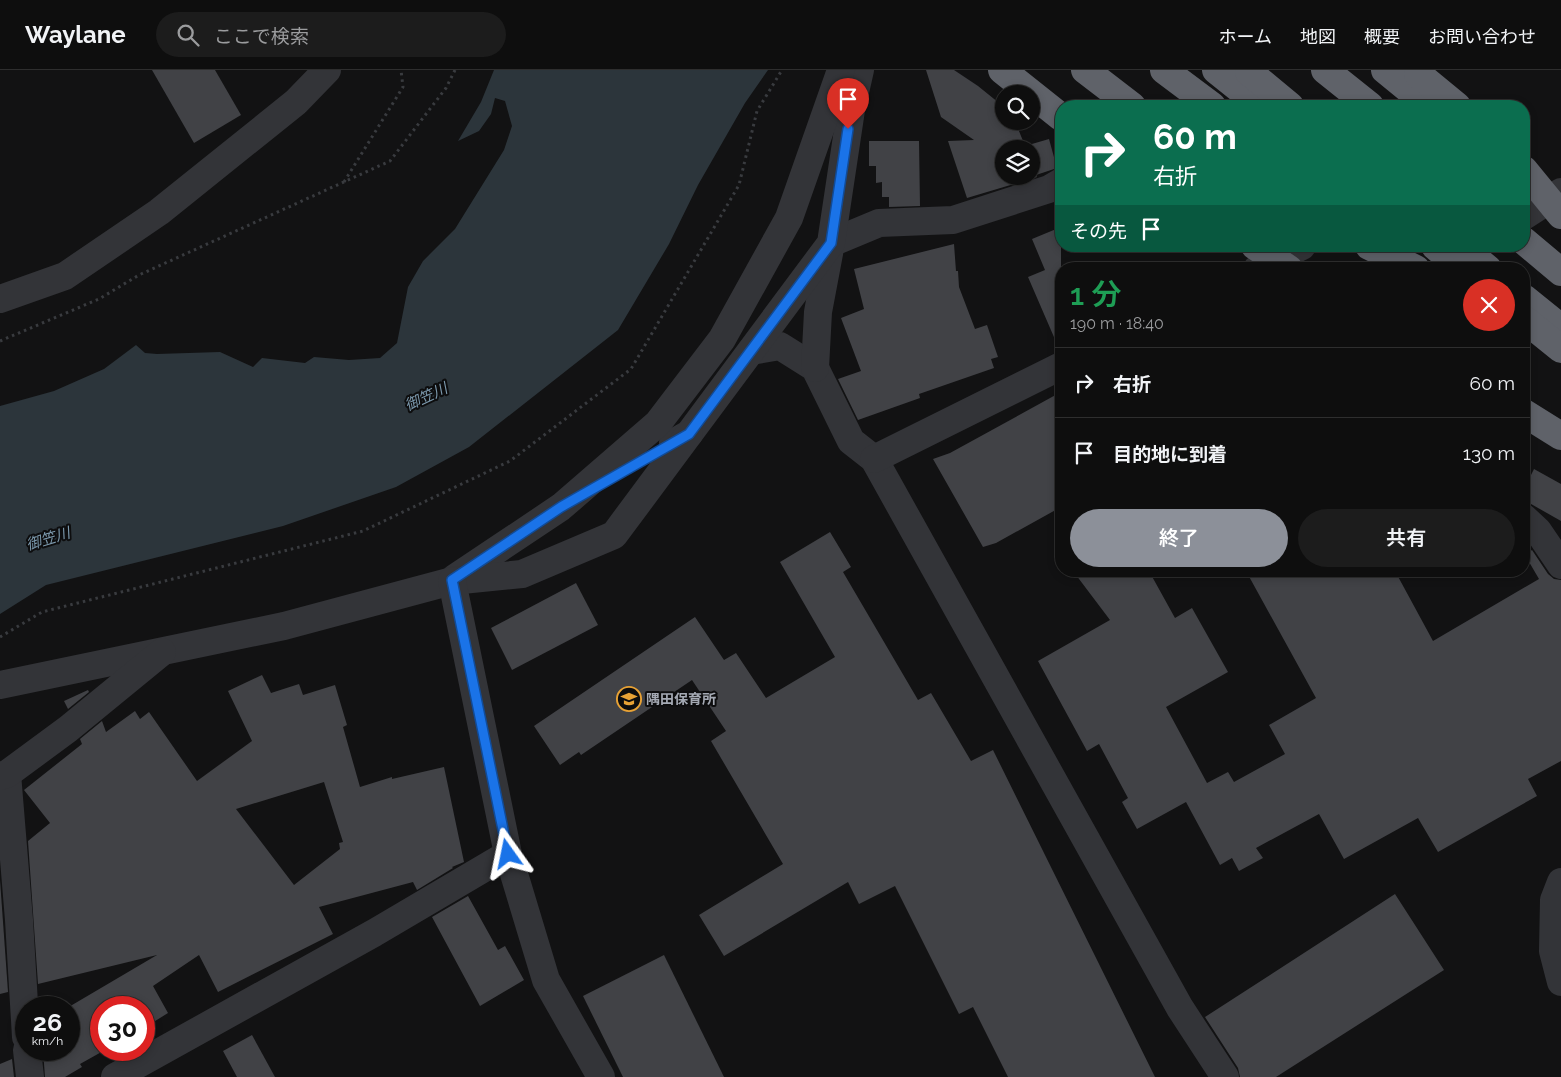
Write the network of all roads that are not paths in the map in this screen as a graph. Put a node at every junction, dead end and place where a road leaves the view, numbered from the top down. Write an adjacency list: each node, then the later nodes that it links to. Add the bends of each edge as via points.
1 (327, 70): 47 (street, via 296,102 159,212 65,276)
2 (841, 70): 22 (street)
3 (858, 70): 22 (street); 31 (street)
4 (1002, 70): 23 (highway)
5 (1085, 70): 13 (highway)
6 (1164, 70): 14 (highway)
7 (1216, 70): 15 (highway)
8 (1246, 70): 16 (highway)
9 (1374, 70): 19 (street)
10 (1385, 70): 20 (highway)
11 (1413, 70): 21 (highway)
12 (1319, 73): 17 (highway); 18 (highway)
13 (1124, 100)
14 (1204, 100)
15 (1254, 100)
16 (1283, 100)
17 (1349, 100)
18 (1361, 100)
19 (1402, 100)
20 (1422, 100)
21 (1450, 100)
22 (830, 101): 62 (street, via 789,218 722,339 658,423)
23 (1055, 112)
24 (1530, 178): 29 (highway, bridge)
25 (1055, 186): 31 (street, via 953,220 878,223)
26 (1530, 191): 29 (highway)
27 (1561, 192): 28 (street)
28 (1530, 212)
29 (1561, 217)
30 (1530, 234): 39 (highway)
31 (831, 243): 55 (street); 56 (street, via 818,312)
32 (1530, 246): 46 (highway)
33 (1264, 252): 41 (highway, bridge)
34 (1290, 252): 40 (street)
35 (1381, 252): 42 (highway, bridge)
36 (1407, 252): 43 (highway)
37 (1442, 252): 44 (highway)
38 (1467, 252): 45 (highway)
39 (1561, 260)
40 (1271, 262)
41 (1279, 262)
42 (1402, 262)
43 (1422, 262)
44 (1454, 262)
45 (1479, 262)
46 (1561, 272)
47 (0, 300)
48 (1530, 303): 52 (highway)
49 (1530, 320): 52 (highway)
50 (1530, 321): 53 (highway)
51 (1530, 323): 54 (highway)
52 (1561, 329)
53 (1561, 338)
54 (1561, 349)
55 (751, 350): 56 (street, via 780,346); 59 (street)
56 (815, 368): 61 (street, via 851,441)
57 (1055, 369): 61 (street)
58 (1530, 416): 60 (highway)
59 (689, 434): 62 (street); 65 (street, via 614,535 522,574)
60 (1561, 436)
61 (874, 459): 77 (street, via 1180,1008)
62 (561, 507): 65 (street)
63 (1530, 523): 64 (street)
64 (1561, 565)
65 (452, 580): 66 (street, via 284,626); 69 (street)
66 (166, 650): 67 (street); 68 (street, via 68,729)
67 (0, 685)
68 (3, 775): 72 (street, via 19,920)
69 (508, 854): 75 (street); 76 (street, via 546,980)
70 (1561, 882): 71 (street, via 1554,900 1553,951)
71 (1561, 982)
72 (24, 996)
73 (28, 1061): 74 (street)
74 (30, 1077)
75 (116, 1077)
76 (601, 1077)
77 (1225, 1077)

